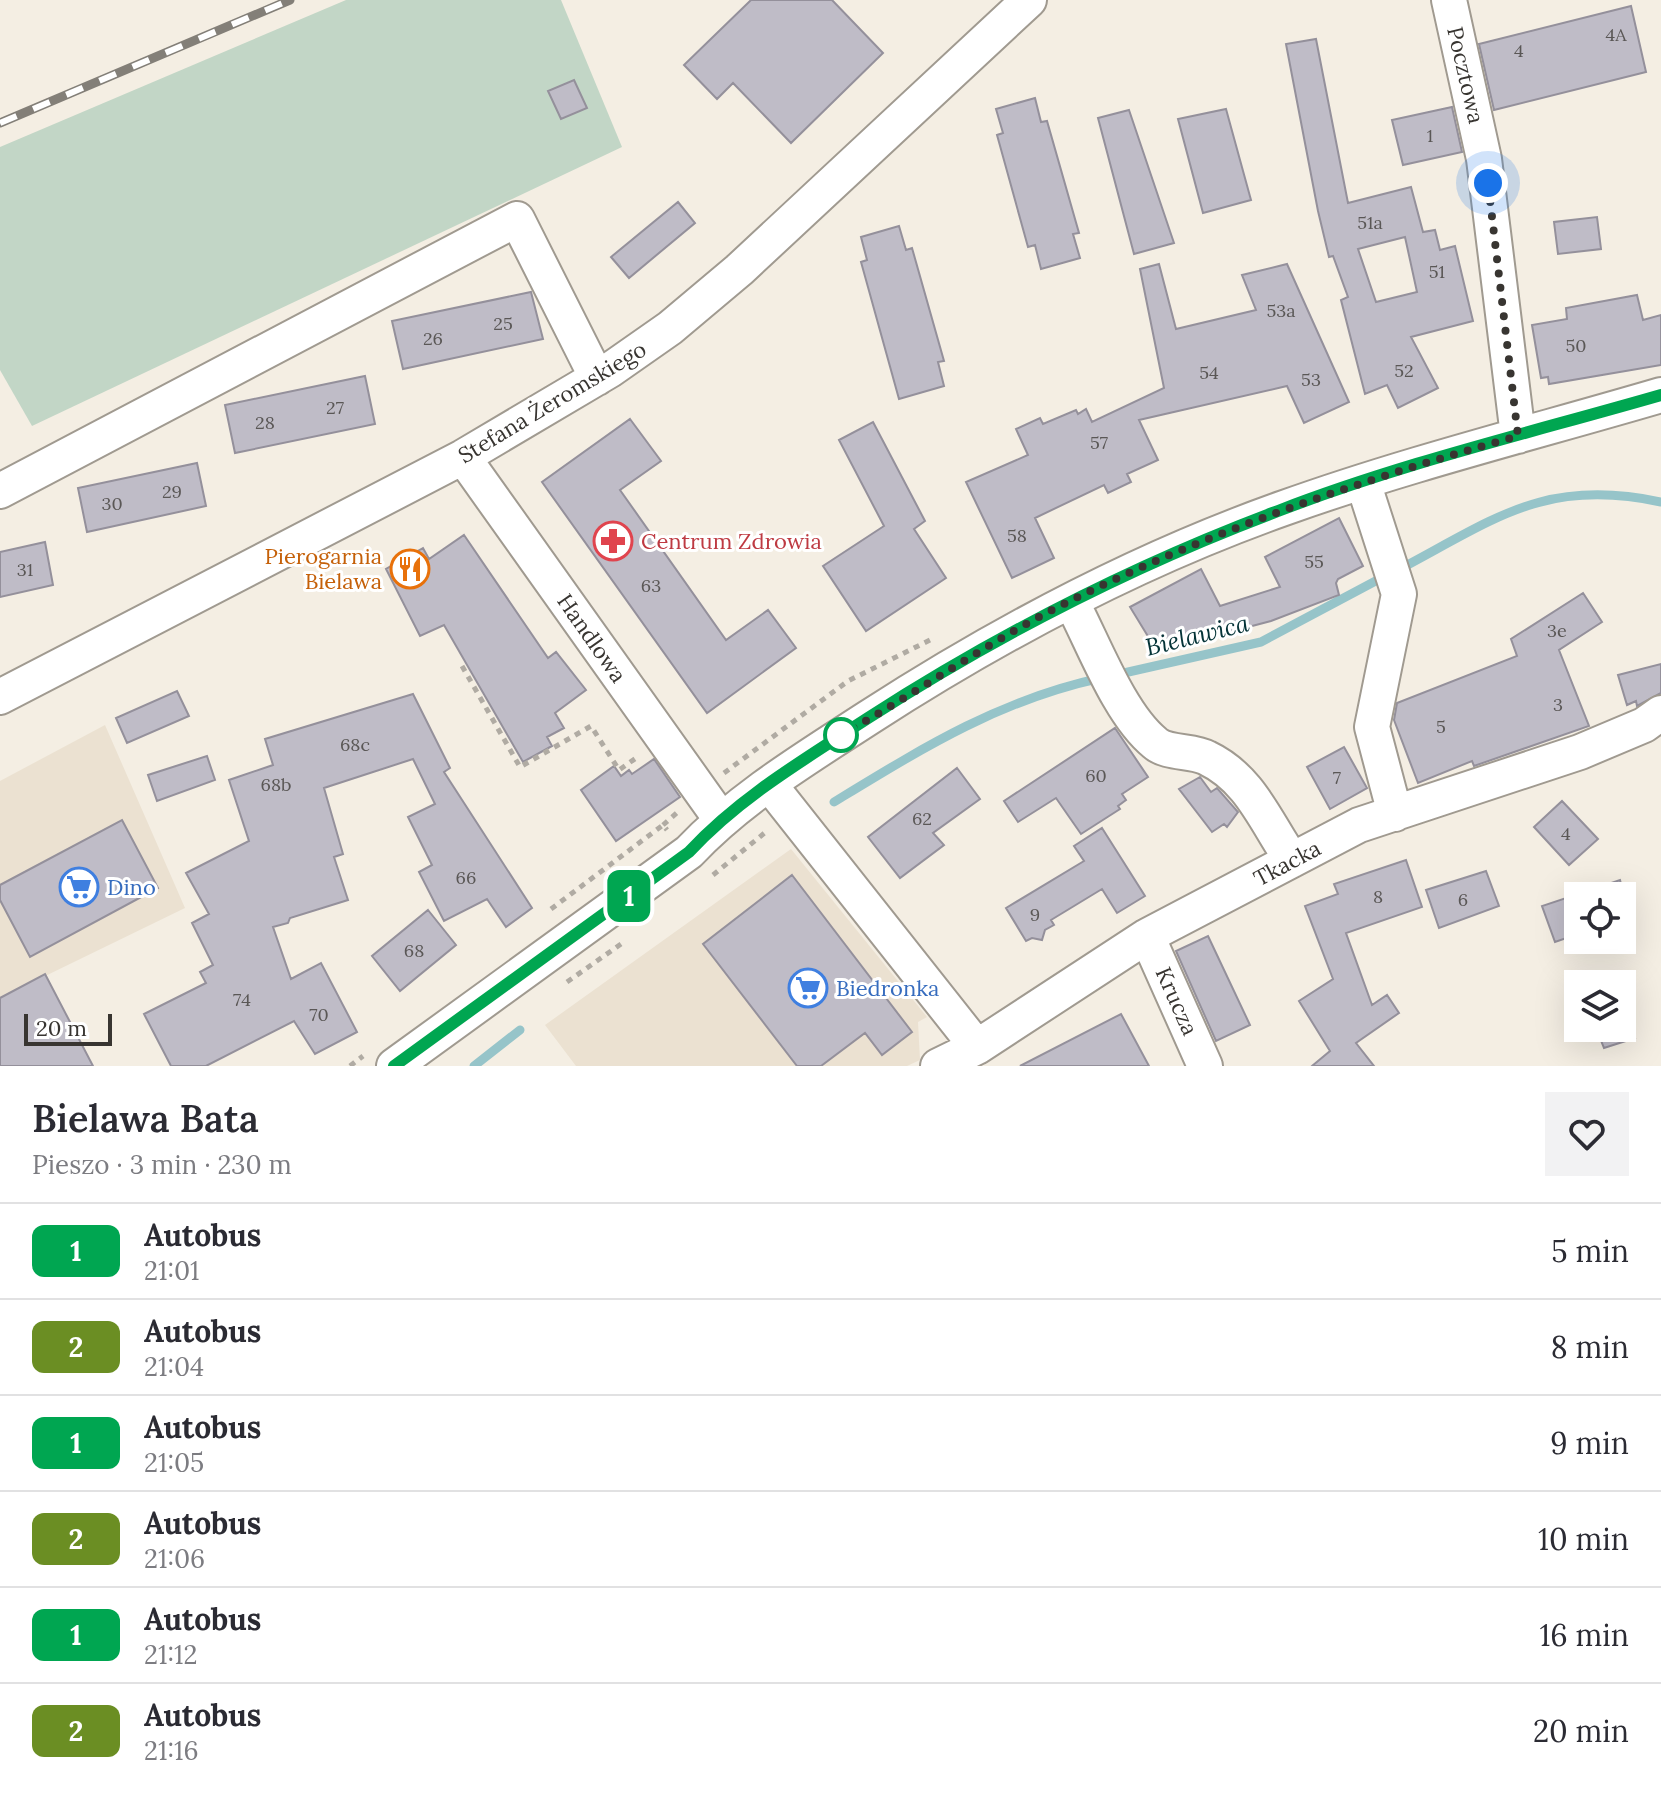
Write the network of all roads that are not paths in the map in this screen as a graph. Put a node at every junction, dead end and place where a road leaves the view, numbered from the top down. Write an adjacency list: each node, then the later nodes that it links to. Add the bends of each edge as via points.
1 (1029, 0): 3 (street, Stefana Żeromskiego, via 729,279)
2 (1449, 0): 5 (street, Pocztowa, via 1484,159)
3 (597, 378): 6 (street, Stefana Żeromskiego); 8 (street, via 517,219)
4 (1661, 395): 5 (street)
5 (1518, 436): 7 (street)
6 (463, 457): 10 (street, Stefana Żeromskiego); 14 (street, Handlowa)
7 (1363, 482): 9 (street, via 1207,538); 13 (street, via 1399,594 1372,727)
8 (0, 491)
9 (1071, 601): 12 (street, via 891,703); 15 (street, via 1108,675 1156,745 1206,757 1238,779 1257,800)
10 (0, 697)
11 (1661, 713): 13 (street, Tkacka, via 1580,752)
12 (769, 784): 14 (street); 17 (street)
13 (1395, 814): 15 (street, Tkacka, via 1359,825)
14 (720, 818): 18 (street, via 689,852)
15 (1292, 860): 16 (street, Tkacka)
16 (1147, 936): 17 (street, Tkacka); 20 (street, Krucza)
17 (977, 1047): 19 (street, Tkacka)
18 (394, 1066)
19 (938, 1066)
20 (1205, 1066)

